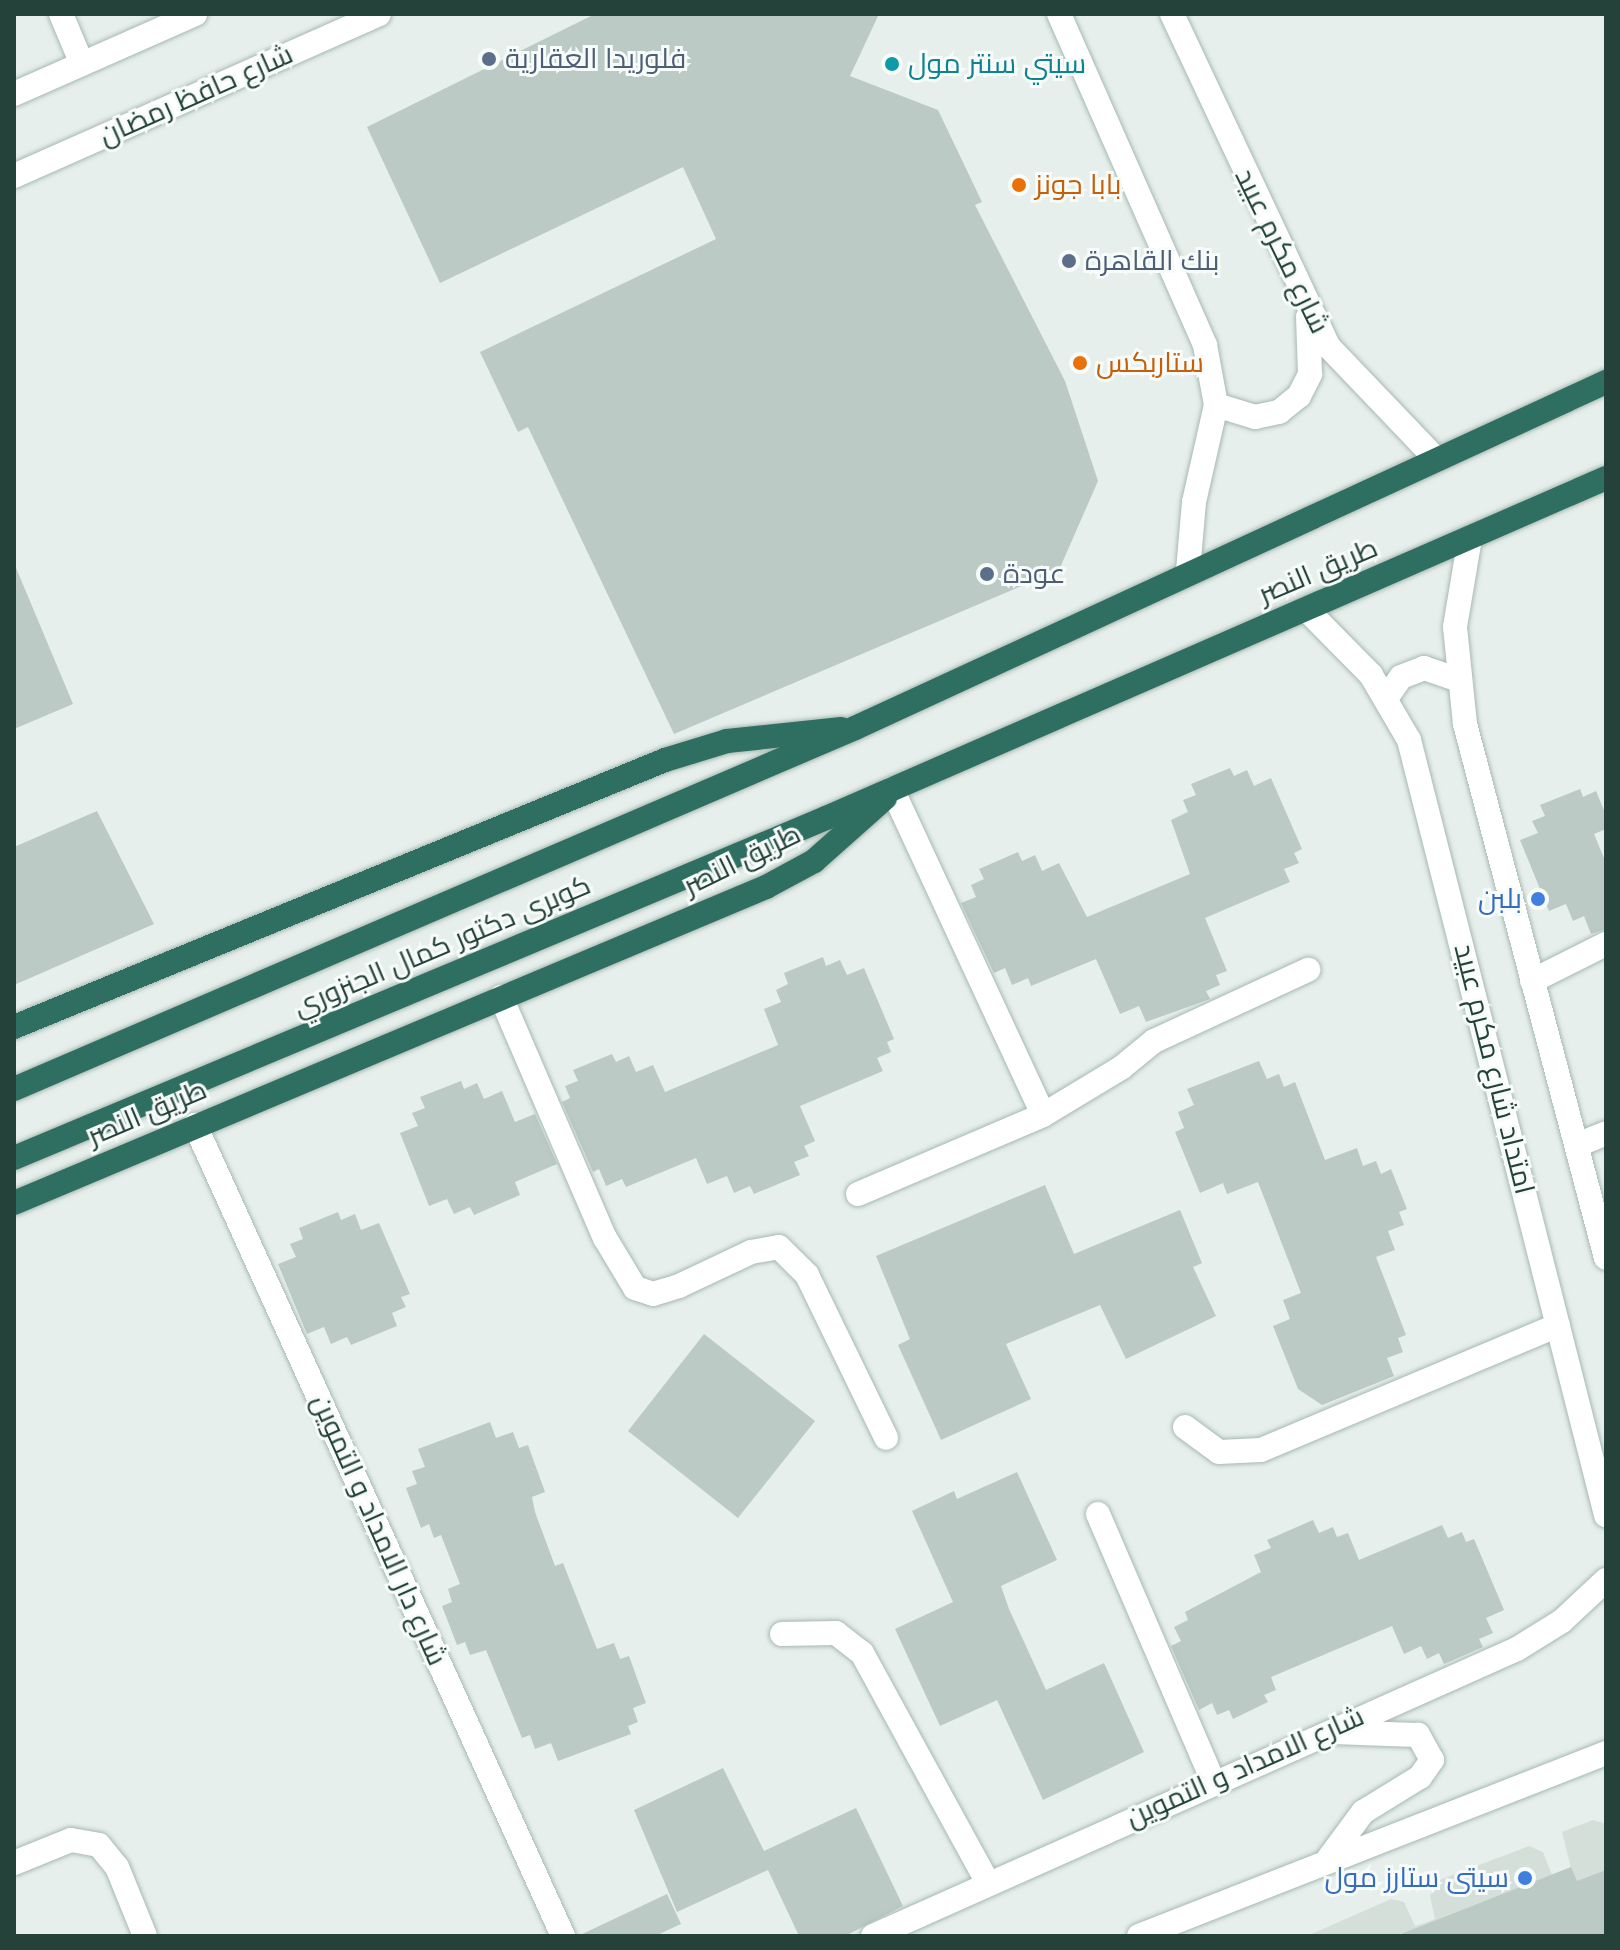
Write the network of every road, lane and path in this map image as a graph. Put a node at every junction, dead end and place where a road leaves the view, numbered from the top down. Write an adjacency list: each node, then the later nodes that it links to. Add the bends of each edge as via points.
1 (61, 14): 6 (street)
2 (195, 14): 6 (street)
3 (379, 14): 8 (street, شارع حافظ رمضان)
4 (1059, 14): 11 (street, via 1205,345)
5 (1172, 14): 9 (street, شارع مكرم عبيد)
6 (82, 64): 7 (street)
7 (14, 94)
8 (14, 176)
9 (1308, 310): 11 (street, via 1310,374 1299,396 1279,412 1255,417); 12 (street, شارع مكرم عبيد, via 1354,378)
10 (1606, 382): 12 (highway, طريق النصر)
11 (1216, 405): 15 (street, via 1194,502)
12 (1435, 458): 15 (highway, طريق النصر)
13 (1606, 478): 14 (highway, طريق النصر)
14 (1470, 538): 16 (highway, طريق النصر); 17 (street, امتداد شارع مكرم عبيد, via 1455,627)
15 (1188, 571): 19 (highway, طريق النصر)
16 (1306, 609): 18 (street, امتداد شارع مكرم عبيد); 20 (highway, طريق النصر)
17 (1458, 680): 18 (street, via 1424,668 1401,677); 23 (street, امتداد شارع مكرم عبيد)
18 (1387, 697): 35 (street, امتداد شارع مكرم عبيد, via 1409,740)
19 (855, 728): 25 (highway, طريق النصر, via 727,741 665,760); 26 (highway, كوبرى دكتور كمال الجنزوري)
20 (892, 789): 24 (highway, طريق النصر, via 856,828 766,887); 27 (street); 31 (highway, كوبرى دكتور كمال الجنزوري)
21 (1606, 944): 23 (street)
22 (1308, 970): 27 (street, via 1154,1041 1121,1068)
23 (1532, 981): 30 (street, امتداد شارع مكرم عبيد)
24 (501, 997): 28 (highway, طريق النصر); 37 (street, via 605,1238 635,1288 653,1294 751,1252 779,1247 807,1275)
25 (14, 1027)
26 (14, 1089)
27 (1043, 1115): 32 (street)
28 (195, 1125): 33 (highway, طريق النصر); 49 (street, شارع دار الامداد و التموين)
29 (1606, 1133): 30 (street)
30 (1577, 1145): 34 (street, امتداد شارع مكرم عبيد)
31 (14, 1158)
32 (858, 1194)
33 (14, 1203)
34 (1606, 1258)
35 (1558, 1325): 36 (street, via 1261,1450 1219,1452); 39 (street, امتداد شارع مكرم عبيد)
36 (1185, 1427)
37 (886, 1438)
38 (1098, 1514): 44 (street)
39 (1606, 1515)
40 (1606, 1580): 42 (street, شارع الامداد و التموين, via 1562,1621 1517,1649)
41 (782, 1634): 47 (street, via 836,1633 862,1653)
42 (1323, 1732): 44 (street, شارع الامداد و التموين); 45 (street, via 1418,1735 1432,1760 1420,1777 1363,1812)
43 (1606, 1753): 45 (street)
44 (1213, 1781): 47 (street, شارع الامداد و التموين)
45 (1329, 1858): 51 (street)
46 (14, 1863): 48 (street, via 71,1840 99,1845 117,1867)
47 (987, 1881): 50 (street, شارع الامداد و التموين)
48 (145, 1936)
49 (563, 1936)
50 (873, 1936)
51 (1139, 1936)

